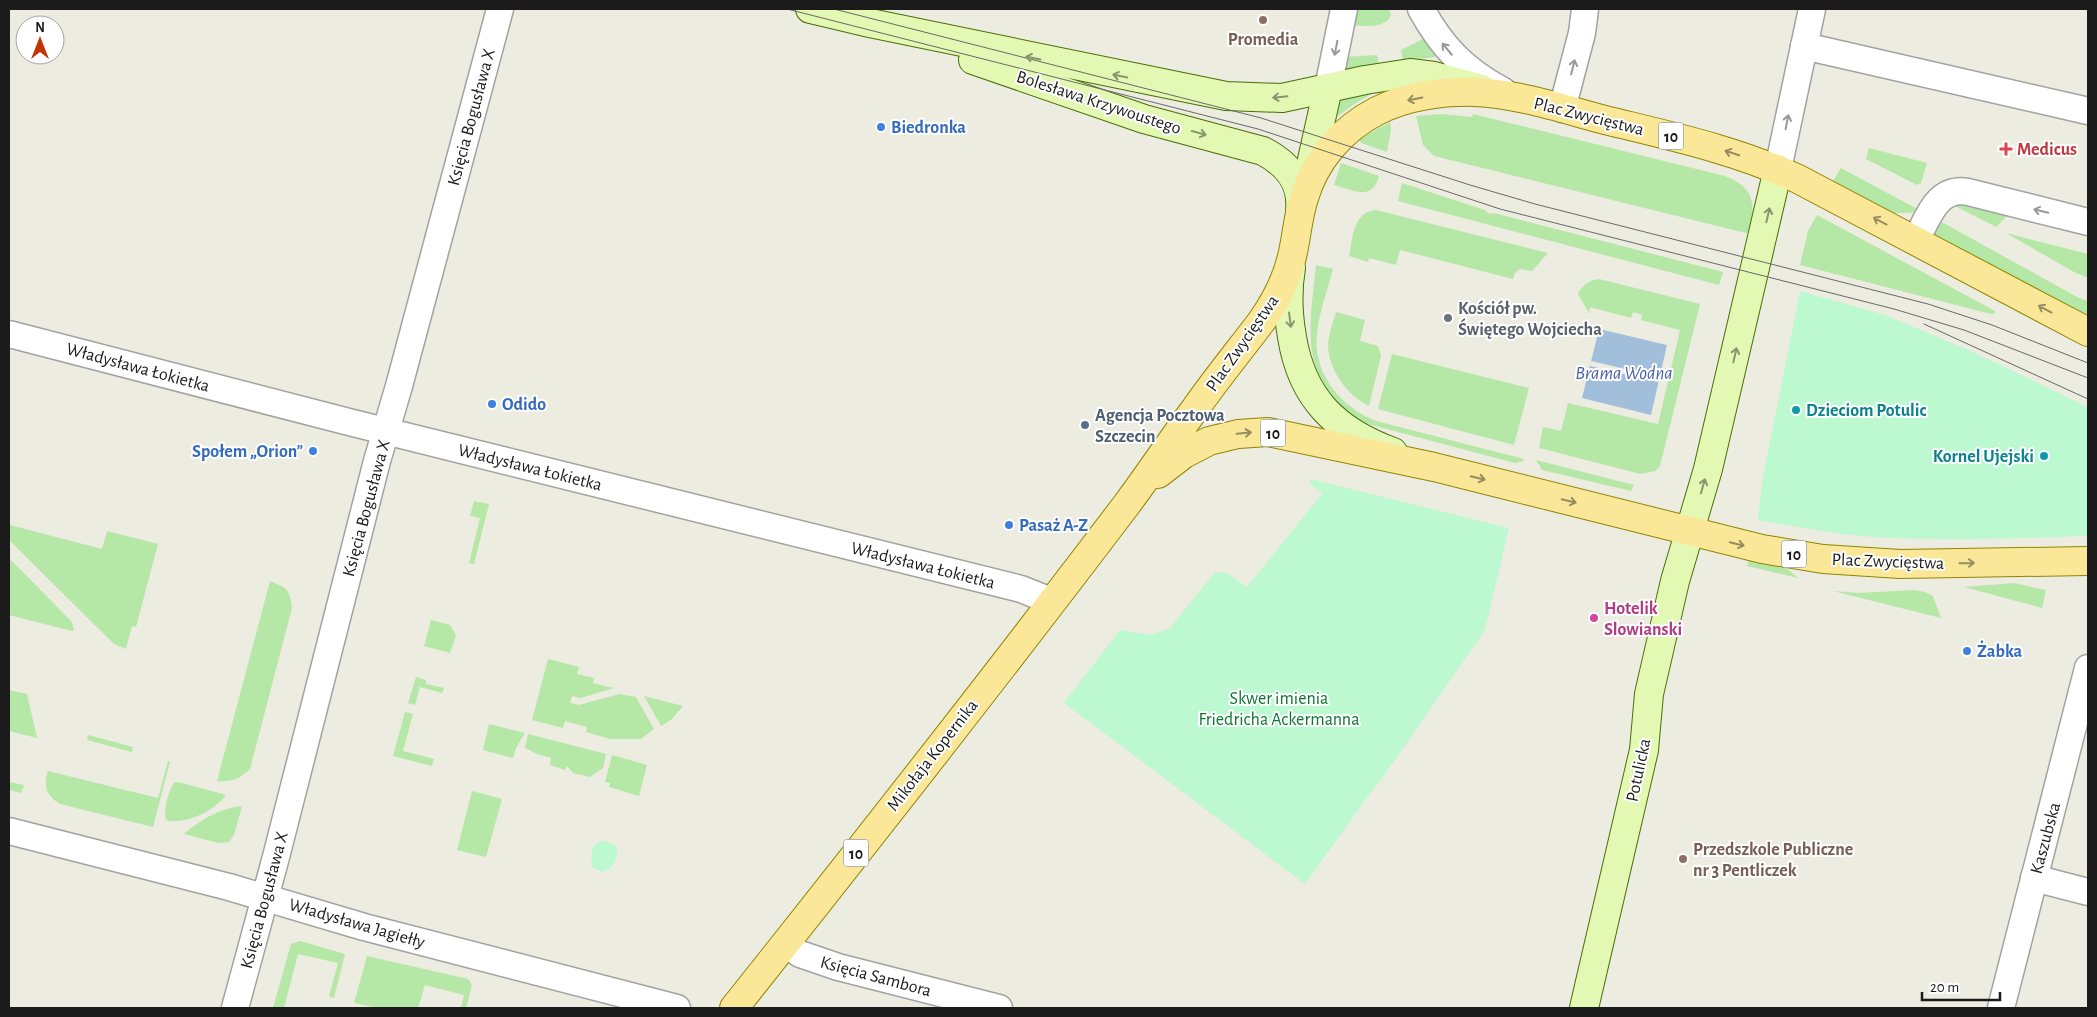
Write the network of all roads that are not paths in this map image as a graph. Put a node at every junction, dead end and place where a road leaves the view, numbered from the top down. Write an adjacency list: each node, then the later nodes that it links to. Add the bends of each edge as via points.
1 (500, 9): 20 (street, Księcia Bogusława X)
2 (810, 9): 7 (street, Bolesława Krzywoustego)
3 (1344, 9): 9 (street, one-way to 9)
4 (1421, 9): 10 (street, one-way to 4, via 1486,82 1459,61 1435,34)
5 (1812, 9): 8 (street)
6 (1585, 10): 11 (street, one-way to 6)
7 (865, 22): 9 (street, Bolesława Krzywoustego, one-way to 7, via 1282,98 1226,96); 14 (street, Bolesława Krzywoustego, one-way to 14, via 1144,119 1263,151 1281,162 1294,177 1300,192)
8 (1804, 46): 12 (street); 13 (street, one-way to 8)
9 (1328, 88): 10 (street, Plac Zwycięstwa, via 1413,74 1434,76); 14 (street, Plac Zwycięstwa)
10 (1515, 97): 11 (main road, Plac Zwycięstwa / 10); 14 (main road, Plac Zwycięstwa / 10, one-way to 14, via 1448,93 1403,101 1374,112 1352,127 1327,151 1310,182)
11 (1562, 109): 13 (main road, Plac Zwycięstwa / 10, one-way to 11, via 1711,146)
12 (2088, 111)
13 (1778, 170): 16 (main road, Plac Zwycięstwa / 10, one-way to 13); 23 (street, one-way to 13)
14 (1300, 211): 17 (main road, Plac Zwycięstwa / 10)
15 (2088, 222): 16 (street, one-way to 16, via 1954,191 1939,199)
16 (1916, 240): 18 (main road, Plac Zwycięstwa / 10, one-way to 16)
17 (1293, 254): 21 (street, Plac Zwycięstwa, one-way to 21, via 1288,307 1293,343 1304,379 1316,401 1338,423 1359,437); 22 (main road, Plac Zwycięstwa / 10, via 1279,292 1265,316)
18 (2088, 332)
19 (9, 334): 20 (street, Władysława Łokietka)
20 (387, 432): 25 (street, Władysława Łokietka, via 1020,589); 30 (street, Księcia Bogusława X)
21 (1434, 467): 22 (main road, Plac Zwycięstwa / 10, one-way to 21, via 1184,454 1228,435 1245,433 1286,435); 23 (main road, Plac Zwycięstwa / 10, one-way to 23)
22 (1129, 501): 25 (main road, Mikołaja Kopernika / 10)
23 (1690, 532): 24 (main road, Plac Zwycięstwa / 10, one-way to 24, via 1762,549 1900,564); 36 (street, Potulicka, via 1675,581 1649,694 1644,750)
24 (2088, 561)
25 (1051, 601): 31 (main road, Mikołaja Kopernika / 10)
26 (2088, 668): 28 (street, Kaszubska)
27 (9, 831): 30 (street, Władysława Jagiełły)
28 (2034, 878): 29 (street); 37 (street, Kaszubska)
29 (2088, 892)
30 (265, 897): 32 (street, Księcia Bogusława X); 33 (street, Władysława Jagiełły, via 364,927)
31 (786, 944): 34 (main road, Mikołaja Kopernika / 10); 35 (street, Księcia Sambora, via 800,954 838,967)
32 (235, 1008)
33 (676, 1008)
34 (734, 1008)
35 (999, 1008)
36 (1584, 1008)
37 (2001, 1008)

